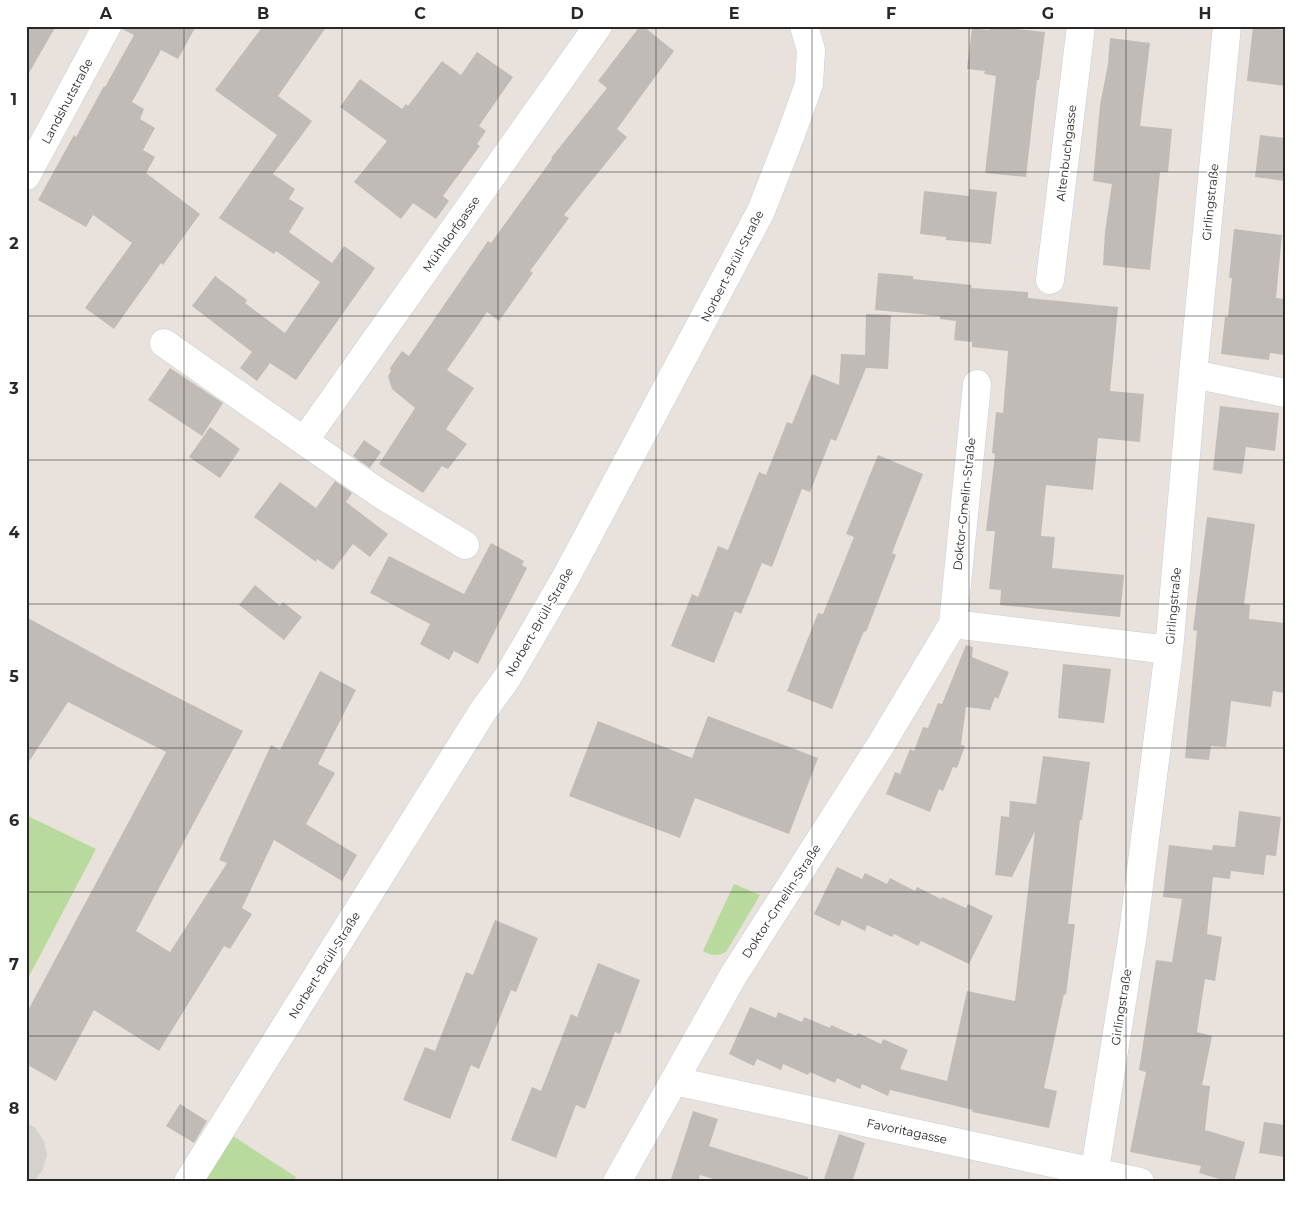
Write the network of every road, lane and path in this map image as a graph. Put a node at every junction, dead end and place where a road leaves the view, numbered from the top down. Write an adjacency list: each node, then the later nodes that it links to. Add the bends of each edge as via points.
1 (107, 26): 6 (street, Landshutstraße)
2 (598, 26): 12 (street, Mühldorfgasse)
3 (804, 26): 18 (street, Norbert-Brüll-Straße, via 811,50 809,84 790,138 761,211 668,388 566,577 507,678 483,711)
4 (1081, 26): 7 (street, Altenbuchgasse)
5 (1228, 26): 9 (street, Girlingstraße)
6 (26, 176)
7 (1050, 280)
8 (164, 343): 12 (street)
9 (1193, 374): 11 (street); 15 (street, Girlingstraße)
10 (977, 384): 14 (street, Doktor-Gmelin-Straße)
11 (1285, 393)
12 (304, 441): 13 (street, via 378,493)
13 (466, 545)
14 (952, 624): 15 (street); 16 (street, Doktor-Gmelin-Straße, via 880,746 732,976)
15 (1169, 650): 17 (street, Girlingstraße, via 1133,933)
16 (675, 1081): 17 (street, Favoritagasse); 19 (street, Doktor-Gmelin-Straße)
17 (1094, 1176): 20 (street, Favoritagasse)
18 (188, 1182)
19 (617, 1182)
20 (1140, 1182)

